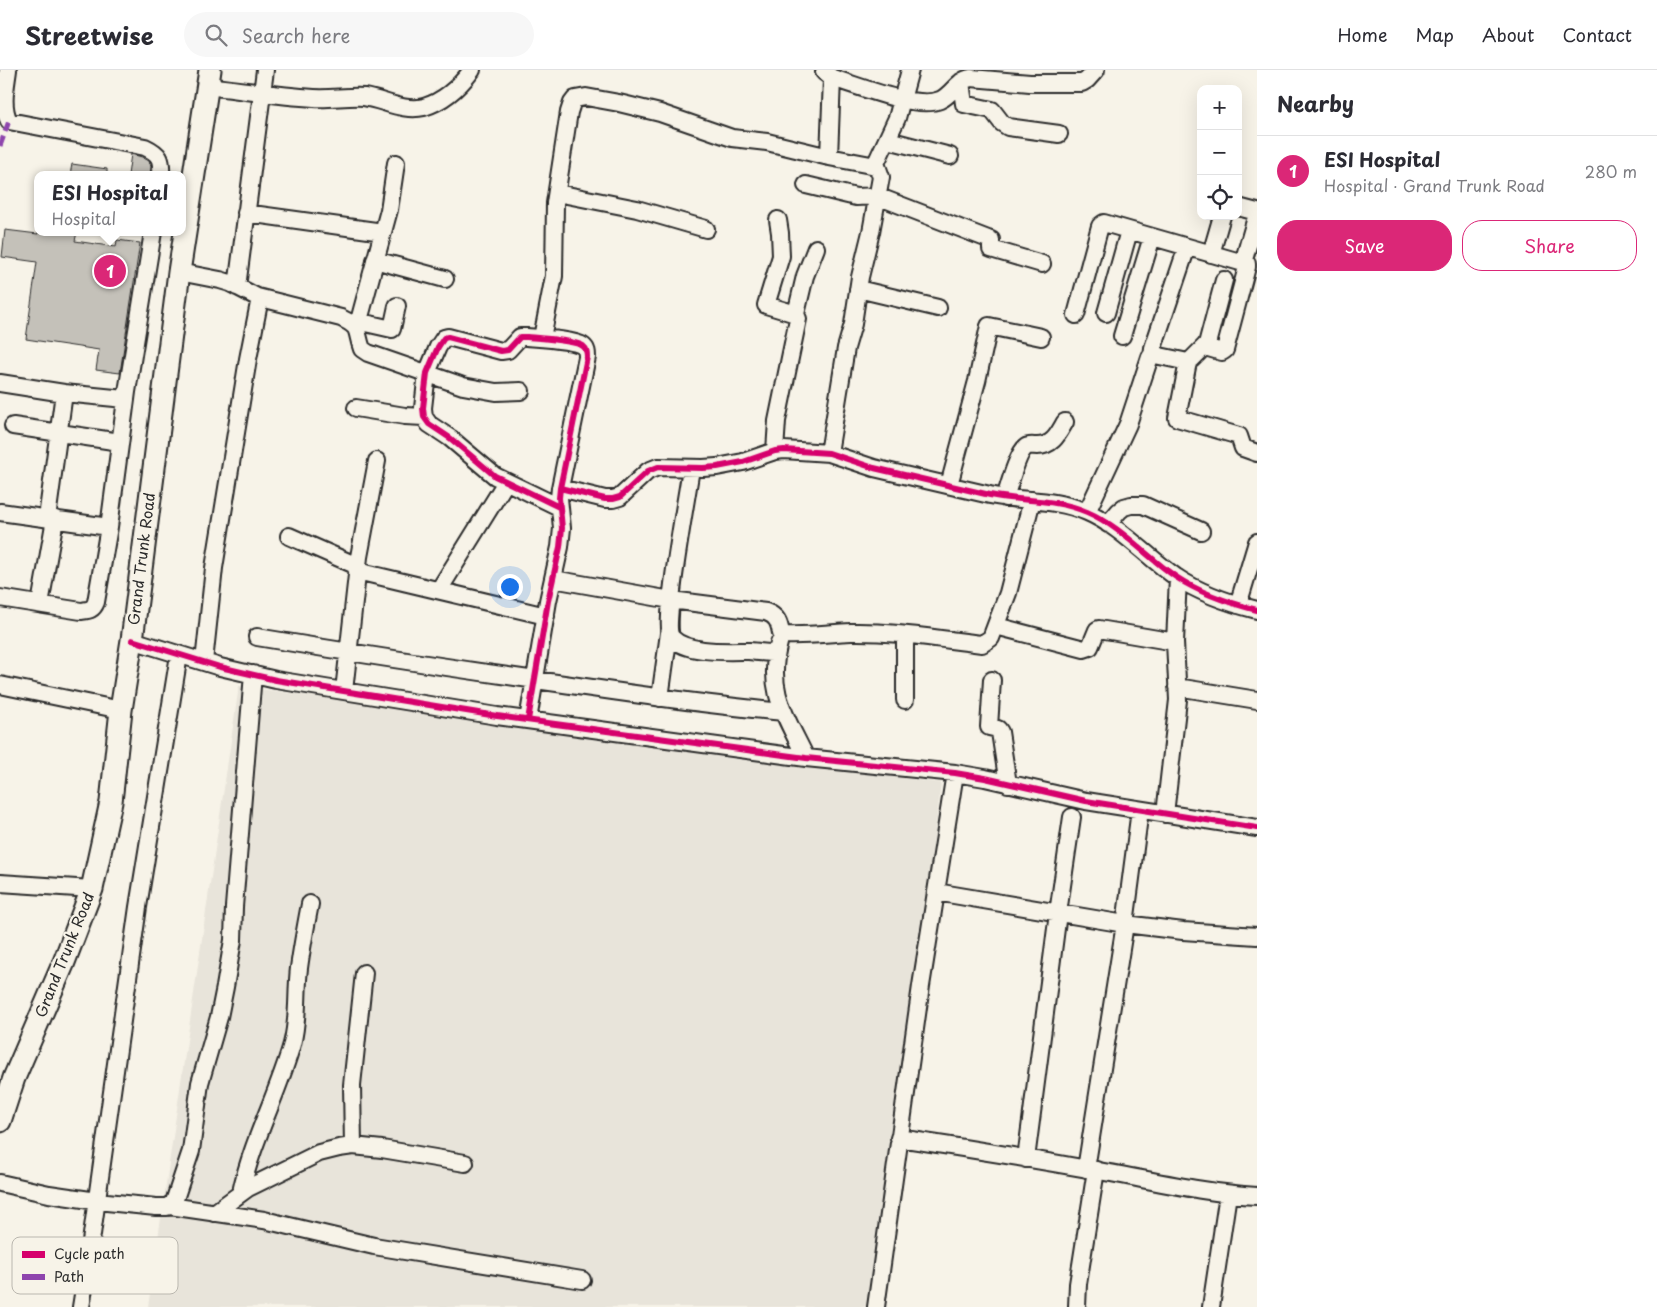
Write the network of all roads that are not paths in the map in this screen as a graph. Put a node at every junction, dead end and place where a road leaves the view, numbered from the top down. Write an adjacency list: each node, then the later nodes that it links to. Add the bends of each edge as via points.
1 (8, 70): 17 (street, via 5,114 9,120 145,147 159,156)
2 (265, 70): 9 (street)
3 (472, 70): 9 (street, via 453,91 423,107 401,107 363,97 315,98)
4 (910, 70): 10 (street)
5 (1096, 70): 8 (street, via 1082,83 971,78)
6 (828, 74): 10 (street); 14 (street)
7 (208, 78): 9 (street); 26 (main road, Grand Trunk Road)
8 (961, 82): 10 (street, via 940,100); 11 (street, via 964,104 992,110 1005,126)
9 (261, 93): 22 (street)
10 (902, 100): 12 (street)
11 (1059, 134)
12 (888, 140): 13 (street); 16 (street)
13 (950, 156)
14 (829, 157): 16 (street); 19 (street, via 767,142 732,138 660,113 580,97 575,98 569,112)
15 (396, 163): 29 (street)
16 (876, 166): 20 (street, via 881,174)
17 (160, 171)
18 (806, 185): 20 (street, via 856,197)
19 (557, 194): 27 (street, via 637,209); 53 (street, via 554,276)
20 (877, 196): 38 (street, via 988,238 991,249); 43 (street)
21 (1242, 208): 23 (street)
22 (246, 213): 29 (street); 42 (street)
23 (1257, 213): 37 (street)
24 (778, 220): 48 (street, via 781,256 766,305)
25 (1221, 220): 35 (street)
26 (186, 225)
27 (706, 229)
28 (1129, 231): 32 (street); 47 (street); 49 (street, via 1104,223 1100,226)
29 (383, 232): 36 (street)
30 (152, 236): 61 (street)
31 (184, 236): 39 (main road, Grand Trunk Road)
32 (1152, 237): 33 (street); 51 (street)
33 (1187, 247): 35 (street); 55 (street)
34 (816, 248): 48 (street)
35 (1212, 254): 37 (street)
36 (375, 260): 40 (street); 50 (street)
37 (1243, 263): 54 (street, via 1248,267 1225,350)
38 (1042, 264)
39 (179, 272): 42 (street, via 220,280); 102 (main road, Grand Trunk Road)
40 (445, 279)
41 (1224, 280): 54 (street)
42 (237, 287): 44 (street)
43 (858, 289): 46 (street); 69 (street)
44 (260, 298): 50 (street, via 341,318); 107 (street, via 214,568)
45 (397, 306): 50 (street, via 392,329 361,322)
46 (938, 308)
47 (1106, 313)
48 (796, 314): 68 (street, via 798,319 777,421)
49 (1076, 315)
50 (355, 326): 57 (street, via 362,349)
51 (1122, 336)
52 (1040, 337): 74 (street, via 989,326)
53 (542, 338): 57 (street, via 520,337 508,350 502,351 444,338); 75 (street, via 583,345 587,357)
54 (1205, 347): 56 (street)
55 (1152, 356): 56 (street); 80 (street, via 1128,424)
56 (1188, 362): 70 (street, via 1178,418 1239,436 1243,448)
57 (427, 373): 59 (street, via 463,386 496,392); 63 (street)
58 (0, 383): 60 (street)
59 (521, 391)
60 (64, 393): 61 (street); 66 (street)
61 (126, 399): 67 (street)
62 (356, 408): 63 (street)
63 (424, 417): 73 (street)
64 (1065, 422): 76 (street, via 1048,445 1023,449)
65 (13, 426): 66 (street)
66 (60, 433): 67 (street); 81 (street)
67 (120, 442): 83 (street)
68 (775, 451): 69 (street); 72 (street, via 743,462)
69 (829, 453): 74 (street, via 874,468)
70 (1257, 453)
71 (377, 461): 87 (street)
72 (691, 468): 75 (street, via 658,467 648,470 613,500); 92 (street)
73 (506, 482): 78 (street); 90 (street)
74 (949, 485): 76 (street)
75 (560, 488): 78 (street)
76 (1005, 498): 77 (street)
77 (1032, 500): 80 (street, via 1051,501); 97 (street)
78 (559, 507): 89 (street, via 562,528)
79 (0, 512): 81 (street)
80 (1087, 512): 82 (street)
81 (51, 519): 83 (street); 93 (street)
82 (1108, 524): 84 (street, via 1124,507 1143,505); 88 (street)
83 (109, 527): 93 (street, via 94,608 81,610)
84 (1201, 531)
85 (289, 536): 87 (street, via 355,565)
86 (1257, 542): 94 (street)
87 (357, 571): 90 (street); 104 (street)
88 (1178, 578): 94 (street); 103 (street)
89 (554, 579): 92 (street); 96 (street)
90 (439, 590): 96 (street)
91 (0, 598): 93 (street)
92 (670, 600): 98 (street); 99 (street, via 773,614 778,619)
93 (40, 604)
94 (1238, 605): 95 (street)
95 (1257, 610)
96 (546, 616): 109 (street)
97 (996, 626): 100 (street, via 991,638 982,644); 103 (street, via 1084,649 1090,647 1099,629)
98 (669, 633): 105 (street, via 672,639 696,649); 114 (street)
99 (781, 633): 100 (street, via 792,636 851,632); 105 (street)
100 (905, 635): 115 (street)
101 (257, 637): 104 (street)
102 (132, 640): 106 (street); 117 (main road, Grand Trunk Road)
103 (1175, 642): 112 (street)
104 (348, 652): 109 (street); 113 (street)
105 (776, 653): 118 (street, via 776,688)
106 (179, 655): 107 (street); 145 (street, via 138,907)
107 (204, 662): 108 (street)
108 (253, 674): 113 (street); 146 (street, via 233,940 219,1017 200,1083 191,1151 178,1195)
109 (535, 680): 114 (street); 119 (street)
110 (992, 680): 122 (street, via 989,727 1000,732)
111 (0, 685): 117 (street)
112 (1177, 687): 116 (street); 124 (street)
113 (344, 691): 119 (street)
114 (660, 698): 118 (street)
115 (905, 700)
116 (1257, 700)
117 (121, 710): 128 (main road, Grand Trunk Road, via 111,802)
118 (784, 712): 120 (street)
119 (528, 720): 120 (street)
120 (806, 758): 121 (street)
121 (955, 773): 122 (street); 129 (street)
122 (1008, 784): 123 (street)
123 (1140, 810): 124 (street); 132 (street)
124 (1165, 814): 126 (street)
125 (1072, 818): 131 (street)
126 (1257, 828)
127 (0, 883): 128 (street)
128 (92, 889): 135 (main road, Grand Trunk Road, via 14,1078)
129 (936, 892): 131 (street); 136 (street)
130 (310, 904): 142 (street, via 299,968 293,1038)
131 (1058, 912): 132 (street); 138 (street)
132 (1125, 924): 133 (street); 140 (street)
133 (1257, 936)
134 (364, 973): 137 (street, via 352,1086)
135 (0, 1121)
136 (899, 1138): 138 (street); 152 (street)
137 (353, 1146): 139 (street); 142 (street, via 319,1153)
138 (1026, 1159): 140 (street)
139 (465, 1163)
140 (1091, 1170): 143 (street); 153 (street)
141 (0, 1183): 145 (street)
142 (241, 1192): 147 (street)
143 (1228, 1194): 144 (street); 154 (street)
144 (1257, 1196)
145 (97, 1201): 146 (street); 148 (street)
146 (170, 1206): 147 (street)
147 (214, 1213): 149 (street, via 264,1220 374,1246)
148 (92, 1237)
149 (582, 1280)
150 (83, 1294): 151 (street)
151 (81, 1307)
152 (876, 1307)
153 (1077, 1307)
154 (1211, 1307)

